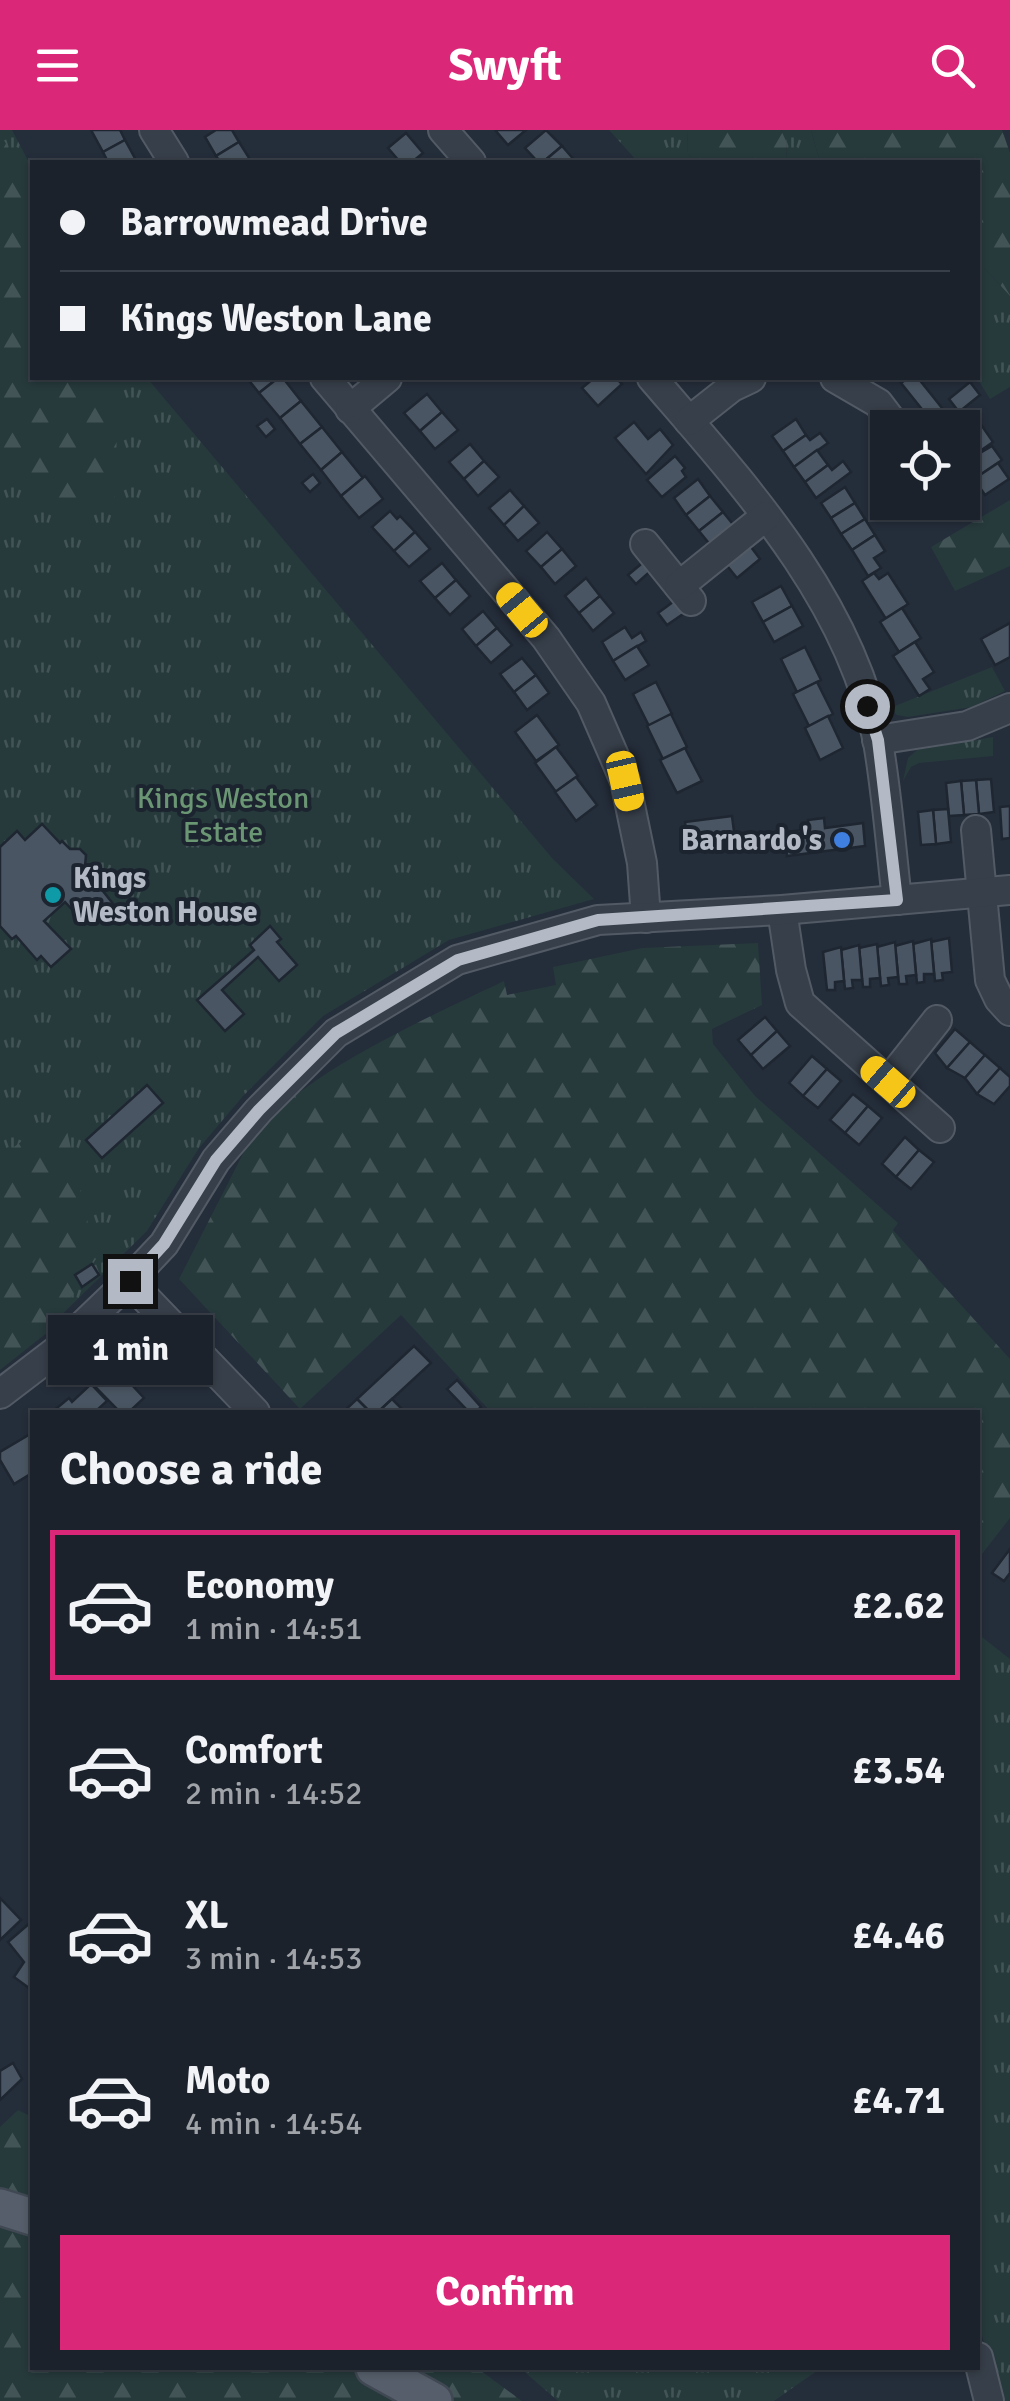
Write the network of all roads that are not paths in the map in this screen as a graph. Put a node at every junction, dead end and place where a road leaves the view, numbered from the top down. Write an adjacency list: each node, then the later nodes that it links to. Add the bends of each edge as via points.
1 (154, 130): 3 (street)
2 (443, 130): 4 (street)
3 (173, 160)
4 (469, 160)
5 (327, 380): 10 (street)
6 (385, 380): 10 (street)
7 (654, 380): 12 (street)
8 (747, 380): 12 (street)
9 (839, 380): 11 (street)
10 (350, 409): 22 (street, via 546,638 590,702 625,781)
11 (884, 410)
12 (689, 421): 13 (street)
13 (766, 516): 14 (street, via 685,593); 16 (street, via 826,604)
14 (645, 544)
15 (1010, 708): 16 (street, via 967,726)
16 (878, 740): 20 (street)
17 (976, 830): 19 (street)
18 (1010, 890): 19 (street)
19 (982, 892): 20 (street); 23 (street, via 990,980)
20 (897, 900): 21 (street)
21 (782, 910): 22 (street); 25 (street, via 800,1002)
22 (646, 918): 27 (street, via 598,920 458,960 336,1033 216,1160 164,1244)
23 (1010, 1012)
24 (937, 1020): 25 (street)
25 (888, 1082): 26 (street)
26 (940, 1128)
27 (130, 1281): 28 (street, via 56,1352); 29 (street)
28 (0, 1394)
29 (252, 1410)
30 (0, 2207): 31 (main road)
31 (30, 2217)
32 (980, 2365): 35 (street)
33 (378, 2370): 34 (main road)
34 (434, 2401)
35 (989, 2401)

